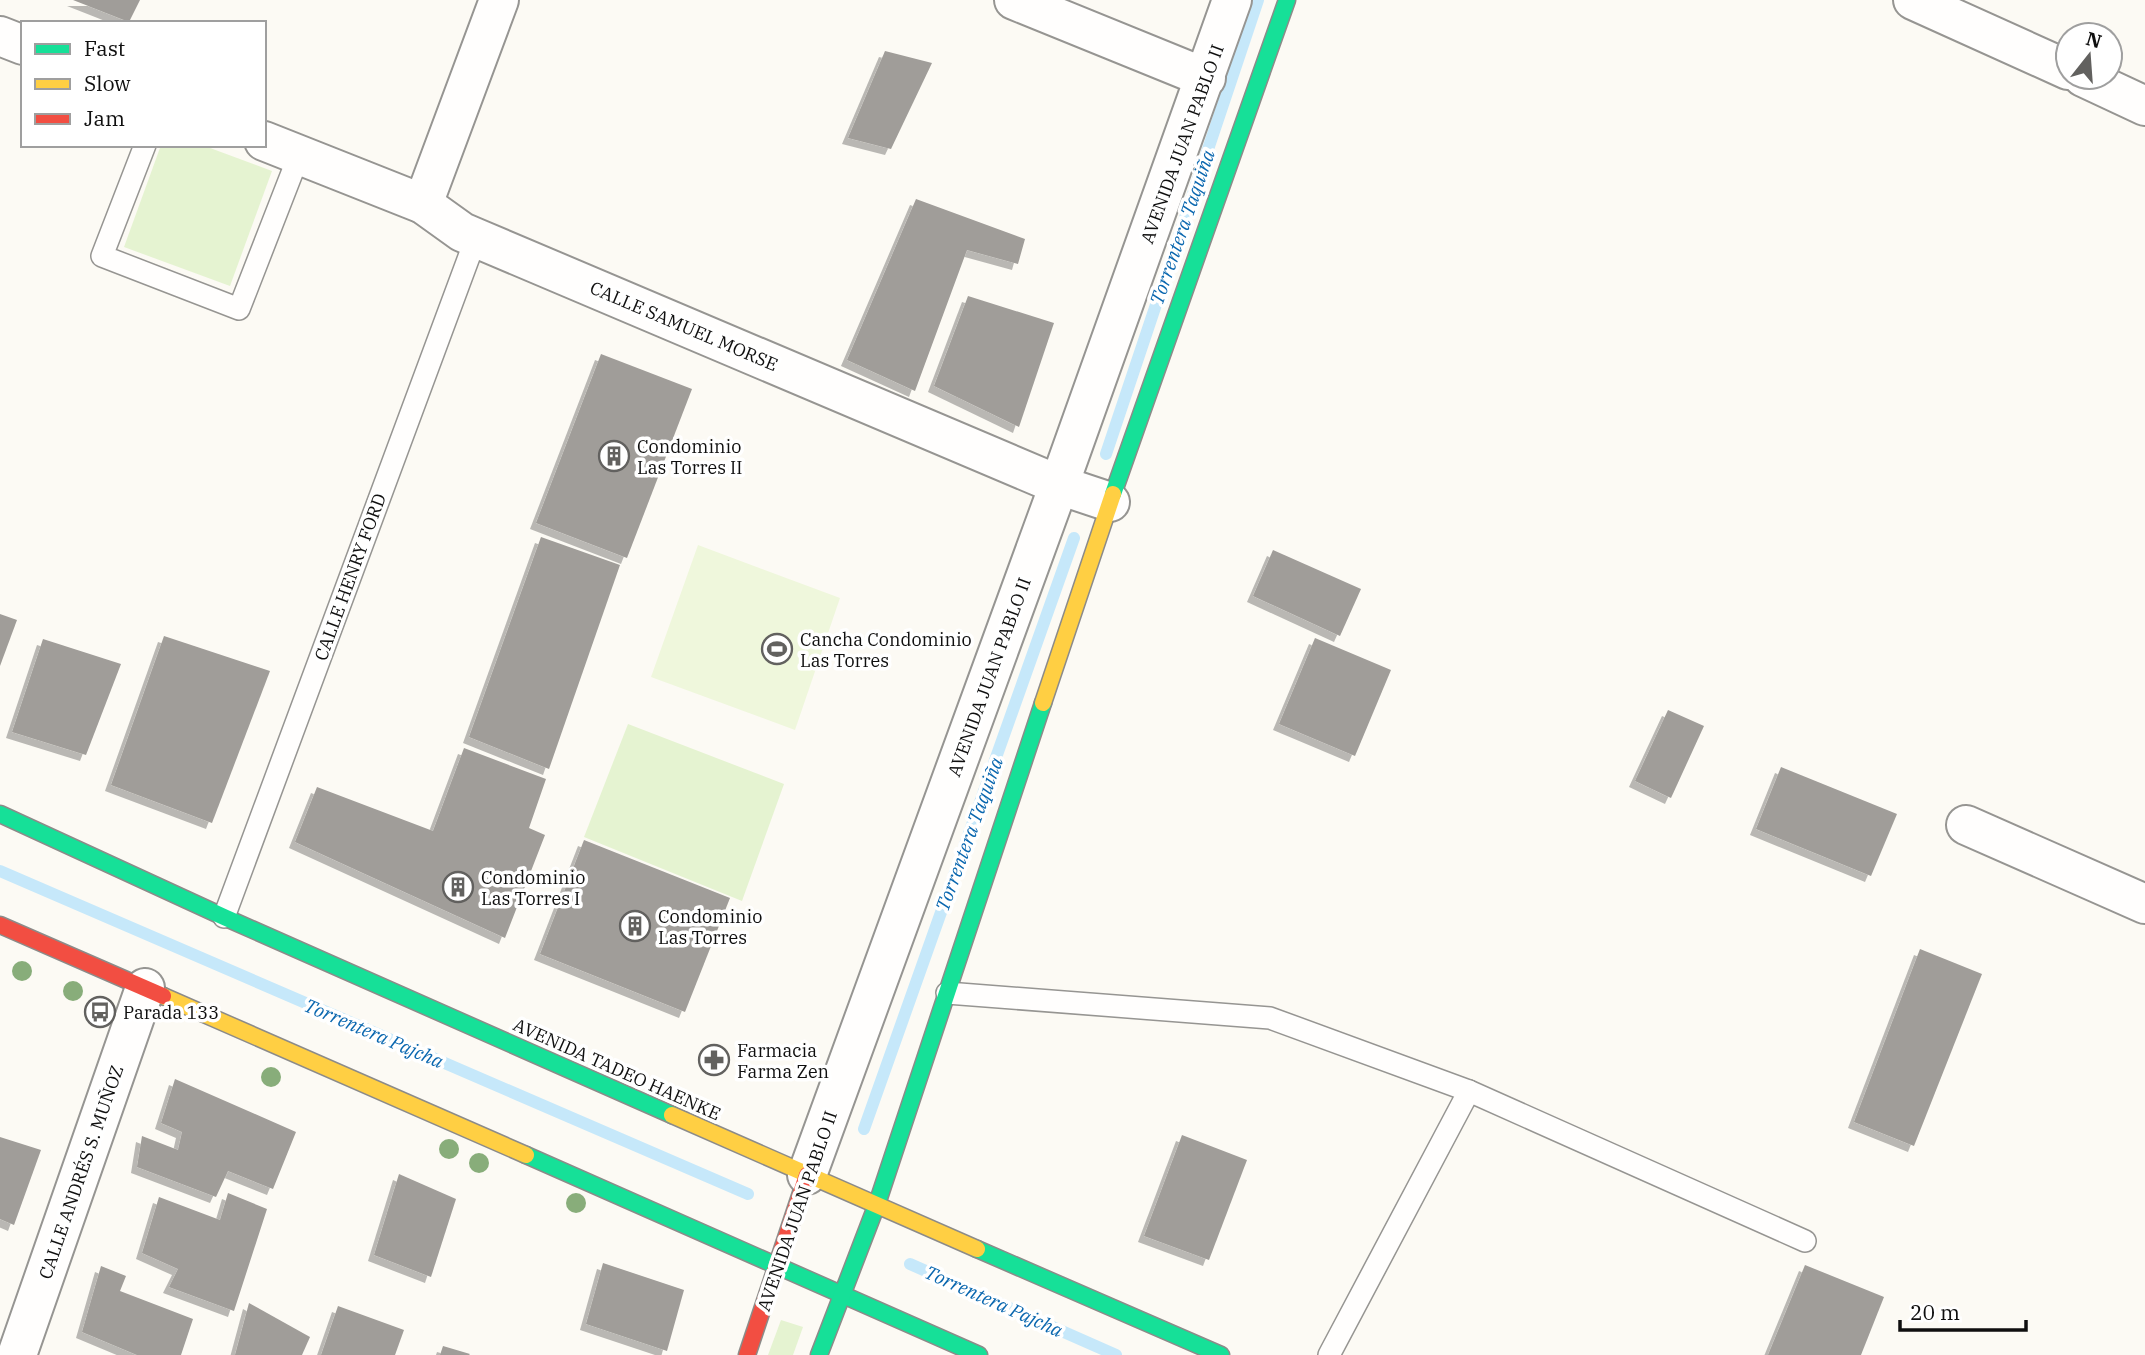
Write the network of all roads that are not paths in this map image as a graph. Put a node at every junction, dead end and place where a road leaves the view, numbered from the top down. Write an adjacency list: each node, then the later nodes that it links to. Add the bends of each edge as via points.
1 (499, 0): 15 (street)
2 (1014, 0): 9 (street)
3 (1232, 0): 9 (street, AVENIDA JUAN PABLO II)
4 (1287, 0): 18 (main road)
5 (1913, 0): 8 (street)
6 (0, 36): 7 (street)
7 (21, 44)
8 (2054, 64)
9 (1206, 78): 17 (street, AVENIDA JUAN PABLO II)
10 (2112, 91): 11 (street)
11 (2145, 106)
12 (266, 142): 14 (street, CALLE SAMUEL MORSE)
13 (144, 147): 14 (lane, via 102,256 239,309)
14 (299, 155): 15 (street, CALLE SAMUEL MORSE)
15 (424, 204): 16 (street, CALLE SAMUEL MORSE)
16 (477, 238): 17 (street, CALLE SAMUEL MORSE); 22 (lane, CALLE HENRY FORD)
17 (1059, 485): 18 (street, CALLE SAMUEL MORSE); 27 (street, AVENIDA JUAN PABLO II)
18 (1110, 502): 25 (main road)
19 (0, 814): 22 (main road, AVENIDA TADEO HAENKE)
20 (1966, 825): 21 (street)
21 (2145, 904)
22 (225, 916): 27 (main road, AVENIDA TADEO HAENKE)
23 (0, 925): 24 (main road)
24 (145, 988): 30 (main road); 32 (street, CALLE ANDRÉS S. MUÑOZ)
25 (947, 993): 26 (lane, via 1270,1018); 28 (main road)
26 (1469, 1091): 29 (lane); 37 (lane)
27 (807, 1175): 28 (main road, AVENIDA TADEO HAENKE); 30 (main road, AVENIDA JUAN PABLO II)
28 (877, 1204): 31 (main road); 36 (main road, AVENIDA TADEO HAENKE)
29 (1805, 1241)
30 (778, 1265): 31 (main road); 33 (main road, AVENIDA JUAN PABLO II)
31 (841, 1295): 34 (main road); 35 (main road)
32 (17, 1355)
33 (747, 1355)
34 (819, 1355)
35 (979, 1355)
36 (1221, 1355)
37 (1329, 1355)

